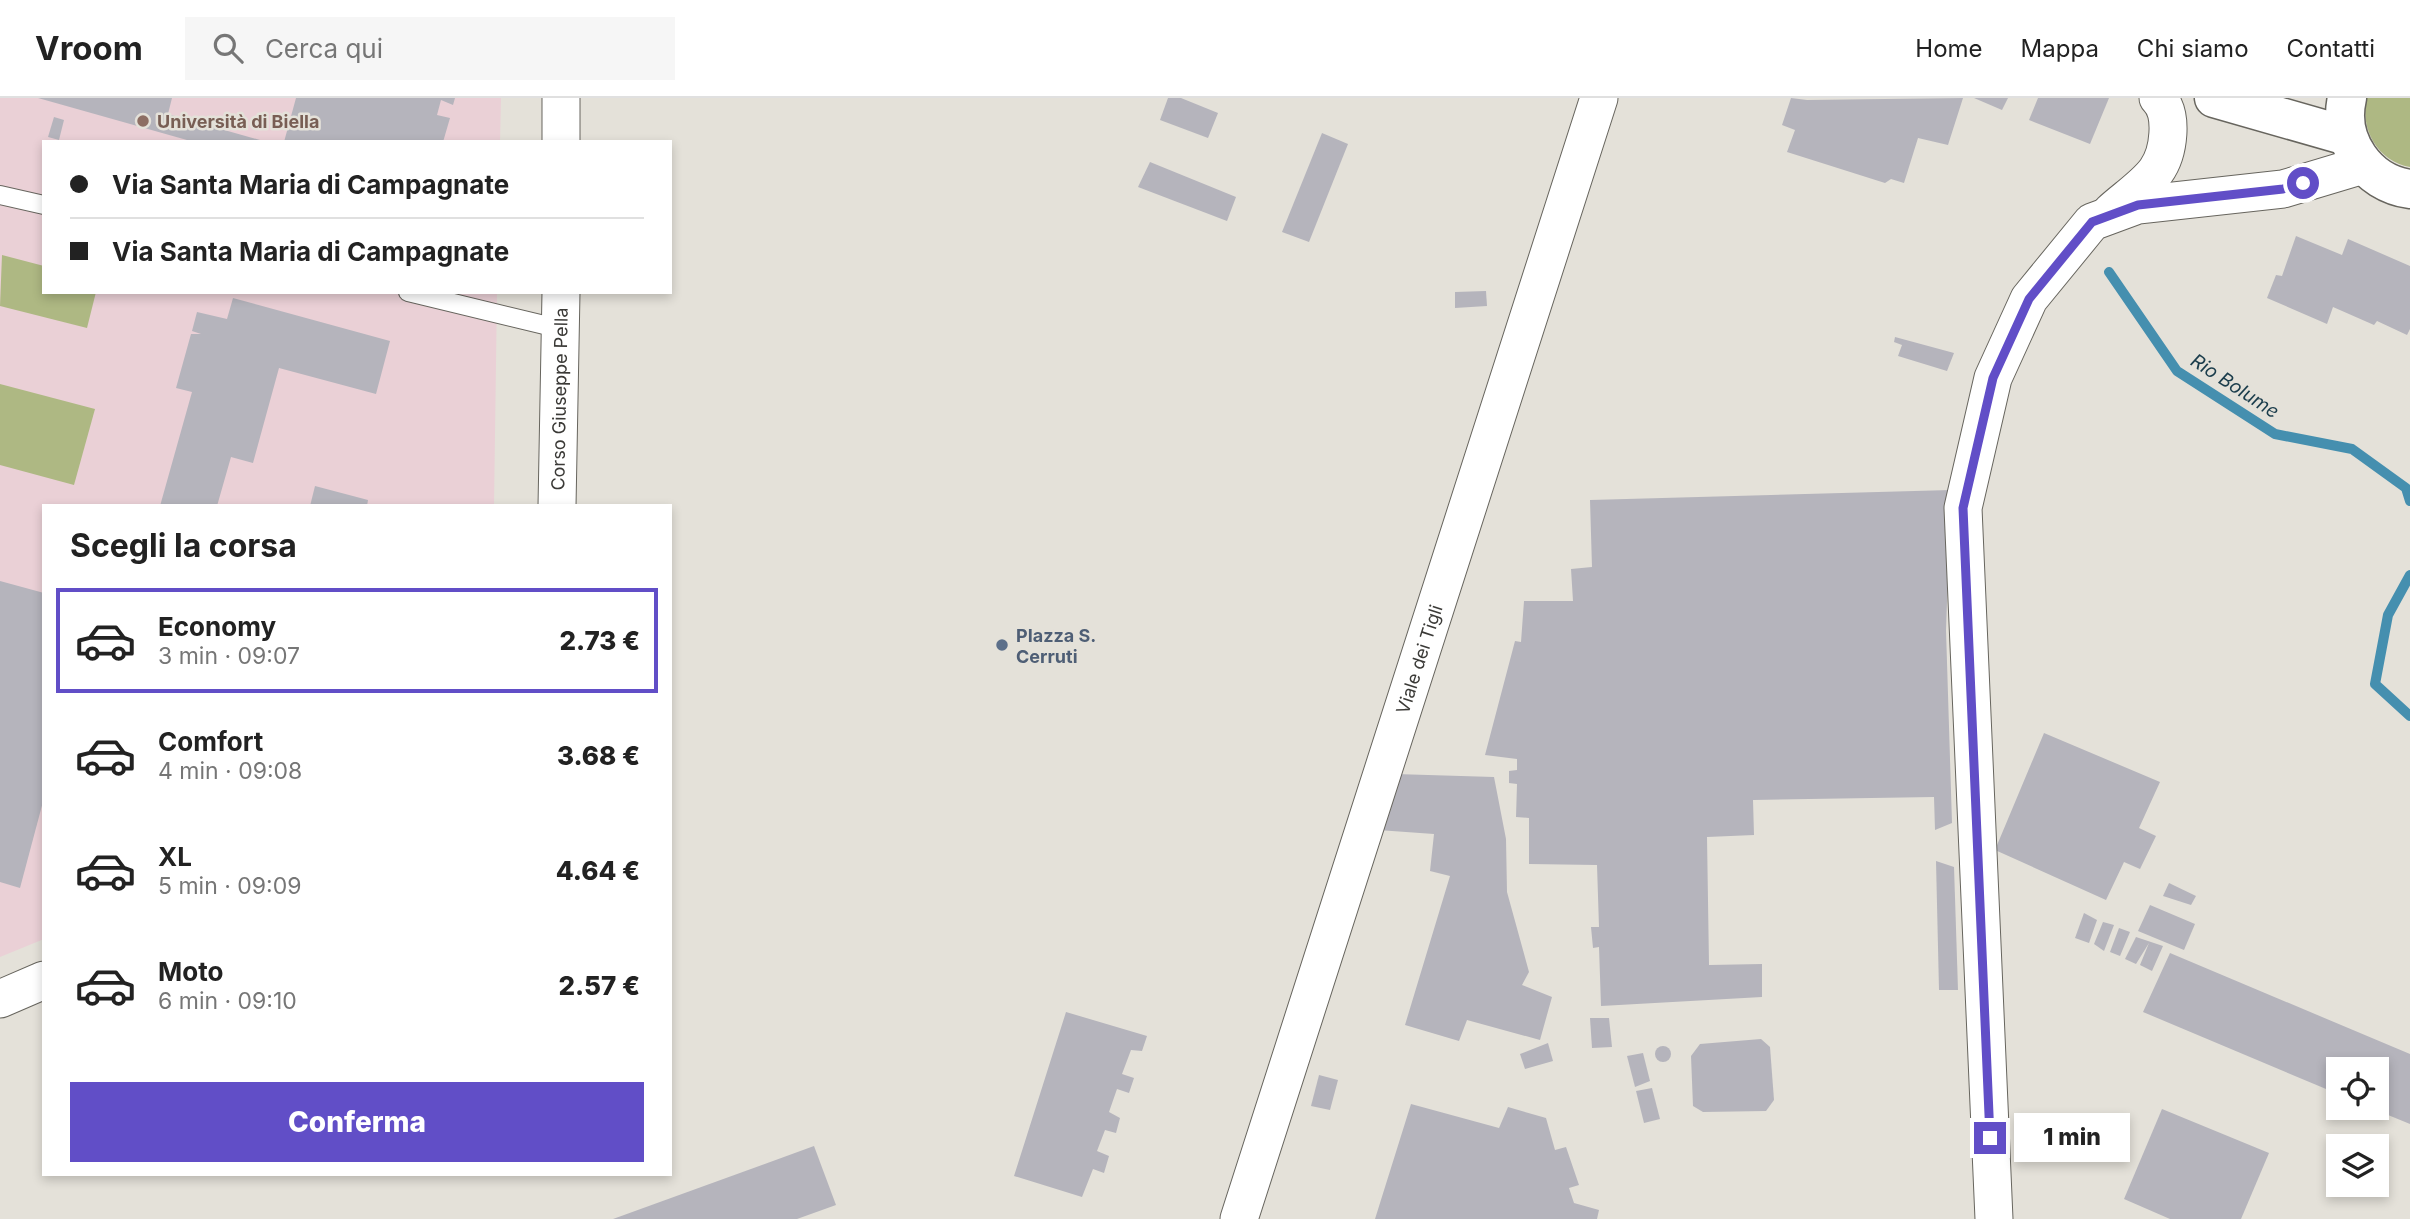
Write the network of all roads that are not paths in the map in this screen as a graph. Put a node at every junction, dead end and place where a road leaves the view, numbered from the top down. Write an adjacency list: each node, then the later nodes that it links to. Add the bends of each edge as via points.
1 (561, 98): 6 (street)
2 (1599, 98): 18 (street, Viale dei Tigli)
3 (2158, 98): 11 (street, via 2165,105 2168,141 2157,170)
4 (2214, 98): 7 (main road)
5 (2347, 98): 7 (main road, via 2344,110)
6 (561, 140)
7 (2355, 150): 8 (main road, via 2379,178); 11 (street, via 2283,189 2138,205)
8 (2410, 189)
9 (0, 195): 10 (lane)
10 (42, 205)
11 (2104, 218): 19 (street, via 2092,222 2029,299 1993,378 1963,508)
12 (416, 294): 14 (lane)
13 (561, 294): 14 (street, Corso Giuseppe Pella)
14 (561, 329): 15 (street, Corso Giuseppe Pella)
15 (557, 504)
16 (42, 981): 17 (street)
17 (0, 999)
18 (1239, 1219)
19 (1994, 1219)

